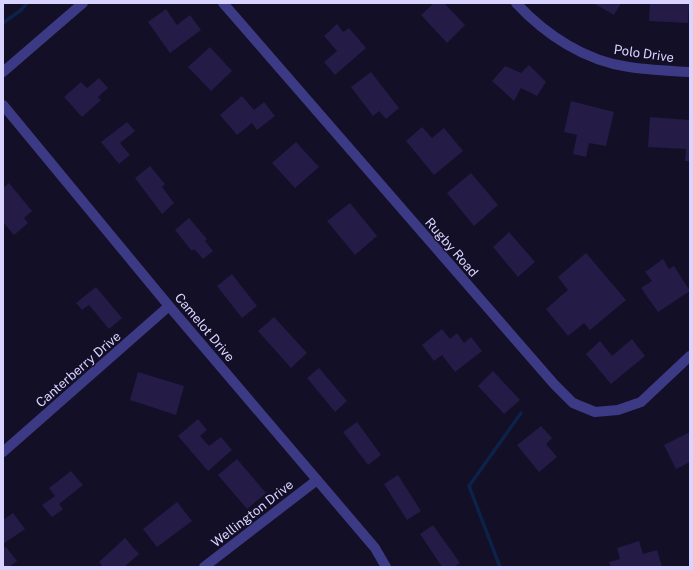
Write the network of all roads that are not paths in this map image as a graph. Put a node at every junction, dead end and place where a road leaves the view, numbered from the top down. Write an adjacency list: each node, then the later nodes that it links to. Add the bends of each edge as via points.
1 (83, 3): 4 (street)
2 (223, 3): 8 (street, Rugby Road, via 573,403 595,412 618,410 641,402)
3 (516, 3): 5 (street, Polo Drive, via 539,25 580,52 627,67)
4 (3, 72)
5 (690, 72)
6 (3, 105): 7 (street, Camelot Drive)
7 (169, 306): 9 (street, Canterberry Drive); 10 (street, Camelot Drive)
8 (690, 356)
9 (4, 448)
10 (317, 480): 11 (street, Wellington Drive); 12 (street, Camelot Drive, via 375,548)
11 (204, 567)
12 (386, 567)

